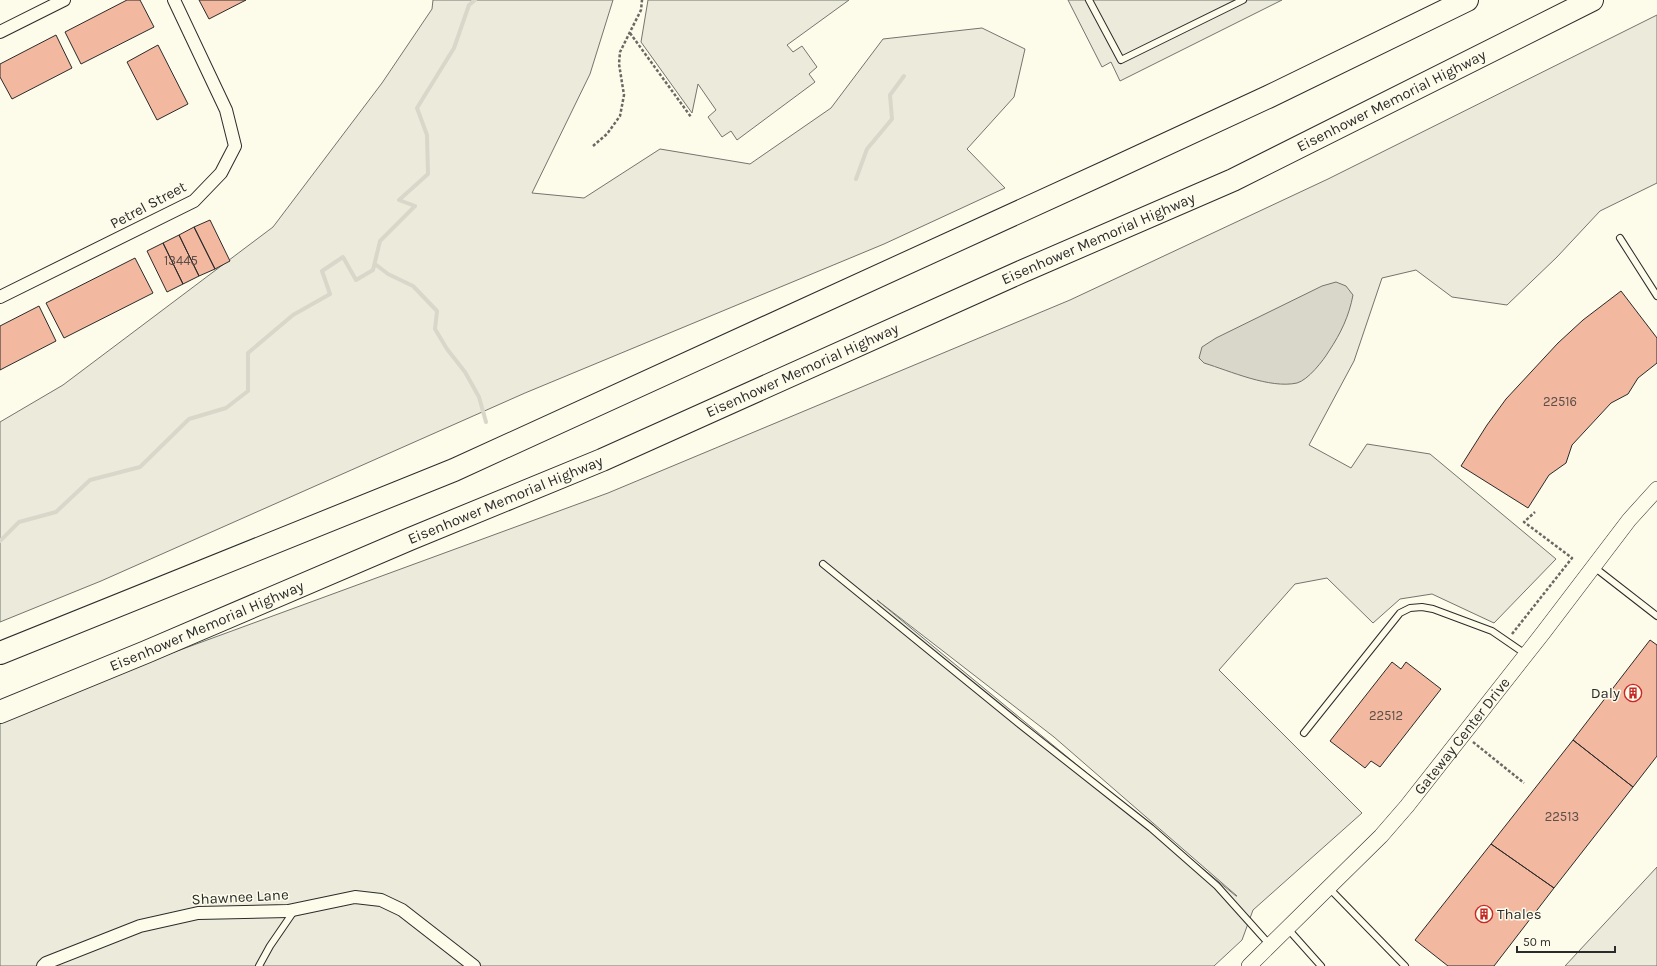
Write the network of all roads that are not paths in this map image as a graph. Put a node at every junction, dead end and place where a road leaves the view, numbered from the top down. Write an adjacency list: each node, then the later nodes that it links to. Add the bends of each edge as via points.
1 (64, 0): 7 (street)
2 (174, 0): 10 (street, Petrel Street, via 226,110 235,146 221,173 194,201)
3 (1089, 0): 4 (lane, via 1121,60)
4 (1242, 0)
5 (1467, 0): 15 (highway, via 1268,97 454,470)
6 (1592, 0): 17 (highway, Eisenhower Memorial Highway, via 1233,180 602,460)
7 (0, 32)
8 (1620, 238): 9 (lane)
9 (1657, 296)
10 (0, 297)
11 (1657, 489): 13 (street, Gateway Center Drive)
12 (823, 564): 22 (lane, via 1151,828 1217,886)
13 (1594, 567): 14 (lane); 16 (street, Gateway Center Drive)
14 (1657, 616)
15 (0, 653)
16 (1526, 655): 18 (lane, via 1492,631 1433,609 1410,608 1400,613); 19 (street, Gateway Center Drive, via 1407,806 1381,836)
17 (0, 712)
18 (1304, 733)
19 (1328, 887): 21 (street, Gateway Center Drive); 28 (lane)
20 (295, 910): 23 (street, Shawnee Lane, via 198,913 140,926); 24 (lane, via 270,946); 25 (street, Shawnee Lane, via 355,897 380,900 402,910)
21 (1287, 928): 22 (street, Gateway Center Drive); 27 (lane)
22 (1270, 945): 26 (street, Gateway Center Drive)
23 (43, 966)
24 (260, 966)
25 (474, 966)
26 (1249, 966)
27 (1321, 966)
28 (1405, 966)

